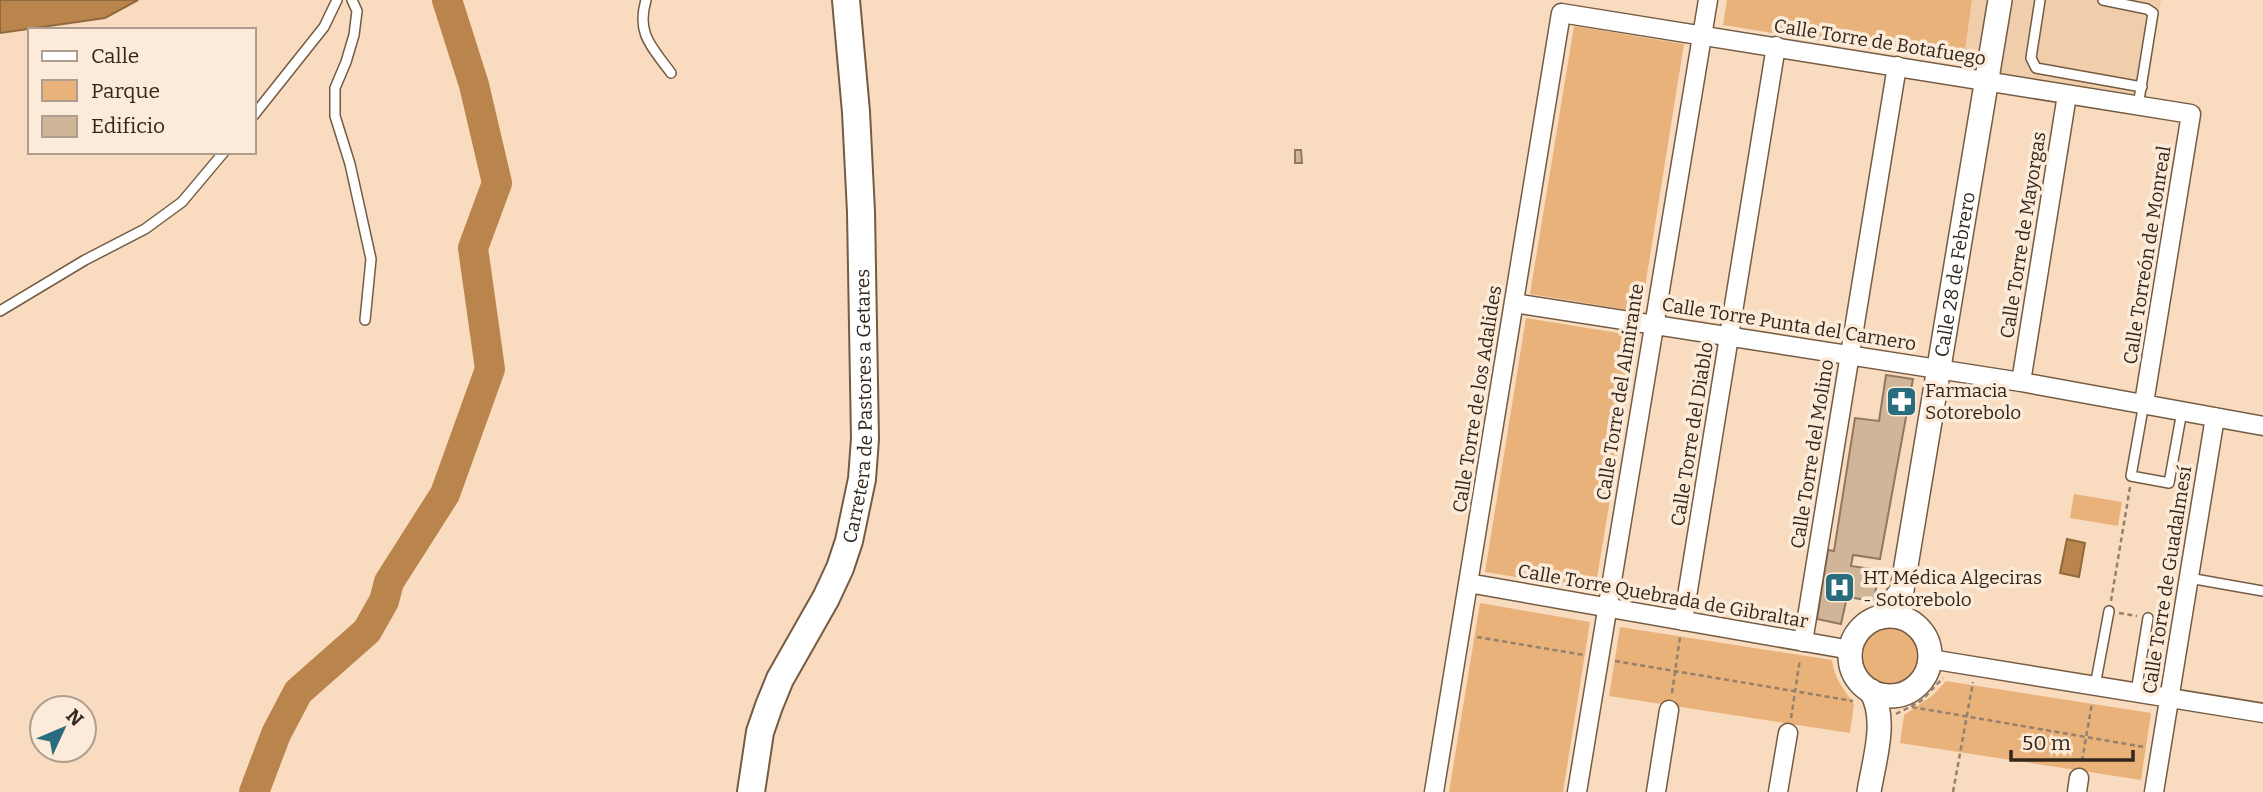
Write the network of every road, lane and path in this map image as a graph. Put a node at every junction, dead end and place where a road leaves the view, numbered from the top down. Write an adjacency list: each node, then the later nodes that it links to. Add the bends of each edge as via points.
1 (337, 0): 18 (lane, via 324,27)
2 (352, 0): 23 (lane, via 357,11 335,88 335,116 371,259)
3 (646, 0): 13 (lane, via 646,40)
4 (846, 0): 63 (main road, Carretera de Pastores a Getares, via 861,212 862,479 840,568 769,706)
5 (1708, 0): 10 (street, Calle Torre del Almirante)
6 (2000, 0): 14 (street, Calle 28 de Febrero)
7 (2040, 0): 15 (lane, via 2031,58 2036,68)
8 (2103, 0): 15 (lane, via 2153,13)
9 (1561, 13): 10 (street, Calle Torre de Botafuego); 21 (street, Calle Torre de los Adalides)
10 (1701, 34): 11 (street, Calle Torre de Botafuego); 24 (street, Calle Torre del Almirante)
11 (1776, 46): 12 (street, Calle Torre de Botafuego); 25 (street, Calle Torre del Diablo)
12 (1897, 66): 14 (street, Calle Torre de Botafuego); 26 (street, Calle Torre del Molino)
13 (671, 73)
14 (1987, 80): 16 (street, Calle Torre de Botafuego); 27 (street, Calle 28 de Febrero)
15 (2142, 87): 17 (lane)
16 (2067, 94): 17 (street, Calle Torre de Botafuego); 28 (street, Calle Torre de Mayorgas)
17 (2138, 106): 19 (street, Calle Torre de Botafuego)
18 (256, 112)
19 (2191, 114): 29 (street, Calle Torreón de Monreal)
20 (223, 154): 22 (lane, via 182,202 145,229)
21 (1514, 303): 24 (street, Calle Torre Punta del Carnero); 35 (street, Calle Torre de los Adalides)
22 (0, 311)
23 (365, 320)
24 (1653, 323): 25 (street, Calle Torre Punta del Carnero); 38 (street, Calle Torre del Almirante)
25 (1729, 336): 26 (street, Calle Torre Punta del Carnero); 42 (street, Calle Torre del Diablo)
26 (1850, 355): 27 (street, Calle Torre Punta del Carnero); 45 (street, Calle Torre del Molino)
27 (1939, 369): 28 (street, Calle Torre Punta del Carnero); 36 (street, Calle 28 de Febrero)
28 (2021, 382): 29 (street, Calle Torre Punta del Carnero)
29 (2144, 403): 30 (street, Calle Torre Punta del Carnero); 33 (lane)
30 (2182, 411): 31 (street, Calle Torre Punta del Carnero); 33 (lane, via 2169,482)
31 (2215, 417): 32 (street, Calle Torre Punta del Carnero); 34 (street, Calle Torre de Guadalmesí)
32 (2263, 426)
33 (2132, 476): 39 (path)
34 (2189, 578): 37 (lane); 54 (street, Calle Torre de Guadalmesí)
35 (1468, 583): 38 (street, Calle Torre Quebrada de Gibraltar); 44 (street, Calle Torre de los Adalides)
36 (1902, 590): 40 (street, Calle 28 de Febrero); 43 (street)
37 (2263, 591)
38 (1606, 607): 42 (street, Calle Torre Quebrada de Gibraltar); 47 (street, Calle Torre del Almirante)
39 (2109, 611): 41 (path); 51 (lane)
40 (1874, 613): 43 (street); 46 (street); 46 (path, via 1849,624 1842,636)
41 (2148, 618): 53 (lane)
42 (1683, 621): 45 (street, Calle Torre Quebrada de Gibraltar); 50 (path)
43 (1916, 625): 48 (street)
44 (1460, 634): 47 (path); 64 (street, Calle Torre de los Adalides)
45 (1803, 642): 46 (street, Calle Torre Quebrada de Gibraltar); 52 (path)
46 (1845, 649): 55 (street, via 1857,678); 55 (path, via 1838,657 1844,675)
47 (1598, 658): 50 (path); 65 (street, Calle Torre del Almirante)
48 (1938, 660): 49 (street); 55 (street, via 1915,688); 55 (path, via 1944,678 1928,695)
49 (1976, 667): 51 (street); 58 (path)
50 (1675, 671): 52 (path); 56 (path)
51 (2095, 685): 53 (street); 60 (path)
52 (1795, 691): 55 (path); 59 (path)
53 (2136, 692): 54 (street)
54 (2169, 698): 57 (street); 61 (street, Calle Torre de Guadalmesí)
55 (1881, 703): 58 (path); 68 (street)
56 (1669, 710): 66 (street)
57 (2263, 713)
58 (1966, 716): 60 (path); 69 (path)
59 (1788, 733): 67 (street)
60 (2086, 737): 61 (path); 62 (path)
61 (2161, 750): 70 (street, Calle Torre de Guadalmesí)
62 (2078, 785)
63 (751, 792)
64 (1434, 792)
65 (1577, 792)
66 (1656, 792)
67 (1778, 792)
68 (1869, 792)
69 (1953, 792)
70 (2154, 792)

